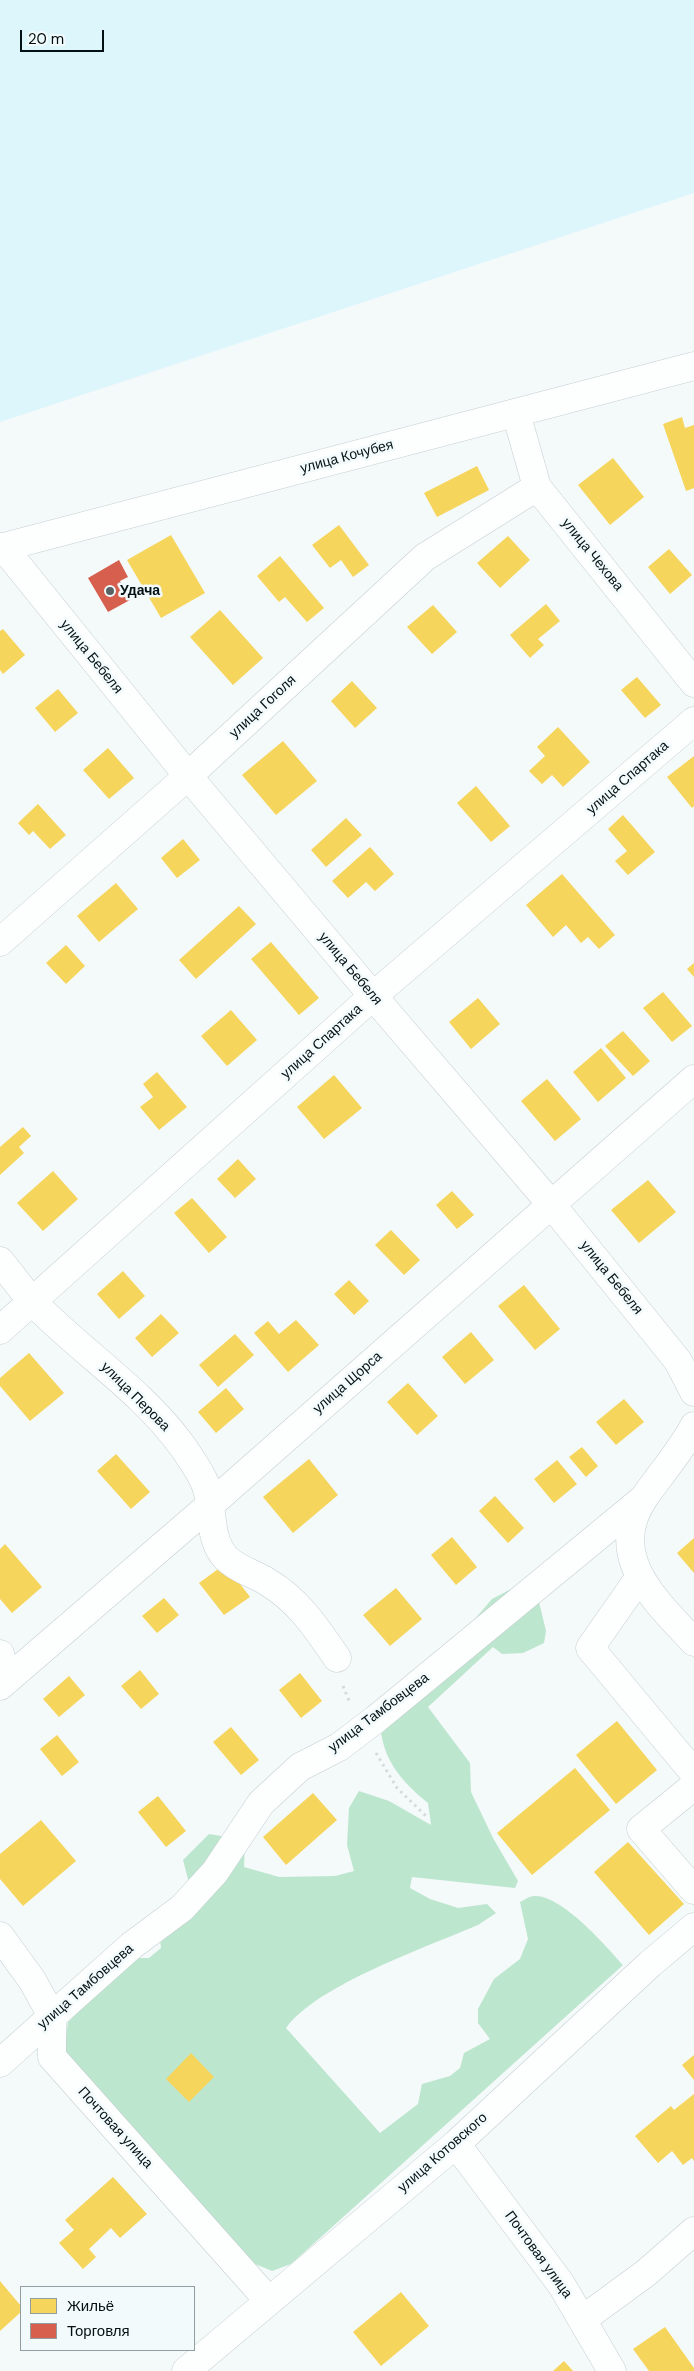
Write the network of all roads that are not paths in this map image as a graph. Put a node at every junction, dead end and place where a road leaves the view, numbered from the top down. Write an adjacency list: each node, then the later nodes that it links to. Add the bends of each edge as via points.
1 (694, 366): 2 (street, улица Кочубея)
2 (516, 413): 3 (street, улица Чехова); 4 (street, улица Кочубея)
3 (537, 486): 5 (street, улица Чехова); 7 (street, улица Гоголя, via 425,557)
4 (2, 547): 7 (street, улица Бебеля)
5 (694, 683)
6 (694, 721): 9 (street, улица Спартака)
7 (188, 776): 8 (street, улица Гоголя); 9 (street, улица Бебеля)
8 (0, 942)
9 (373, 996): 11 (street, улица Бебеля); 13 (street, улица Спартака)
10 (694, 1079): 11 (street, улица Щорса)
11 (551, 1204): 15 (street, улица Бебеля, via 678,1361); 19 (street, улица Щорса)
12 (0, 1261): 13 (street, улица Перова)
13 (33, 1302): 14 (street, улица Спартака); 19 (street, улица Перова, via 150,1408 199,1471)
14 (0, 1330)
15 (694, 1392)
16 (694, 1426): 17 (street)
17 (688, 1444): 18 (street)
18 (643, 1499): 20 (street, via 632,1524 631,1553); 30 (street, улица Тамбовцева, via 376,1719 339,1747 300,1767 261,1803 216,1872 182,1908 131,1946)
19 (210, 1505): 23 (street, улица Перова, via 212,1529 226,1558 268,1582 300,1607); 24 (street, улица Щорса)
20 (639, 1578): 21 (street); 25 (street, via 590,1648)
21 (694, 1642)
22 (0, 1654): 24 (street)
23 (337, 1658)
24 (4, 1683)
25 (694, 1773)
26 (694, 1786): 27 (street, via 641,1829)
27 (694, 1890)
28 (694, 1927): 32 (street, улица Котовского)
29 (0, 1936): 30 (street, Почтовая улица, via 32,1980)
30 (52, 2016): 31 (street, улица Тамбовцева); 34 (street, Почтовая улица, via 52,2058)
31 (0, 2063)
32 (456, 2144): 34 (street, улица Котовского); 35 (street, Почтовая улица, via 561,2284)
33 (694, 2232): 35 (street, via 646,2273)
34 (269, 2301): 36 (street, улица Котовского)
35 (582, 2319): 37 (street, Почтовая улица)
36 (186, 2371)
37 (612, 2371)

